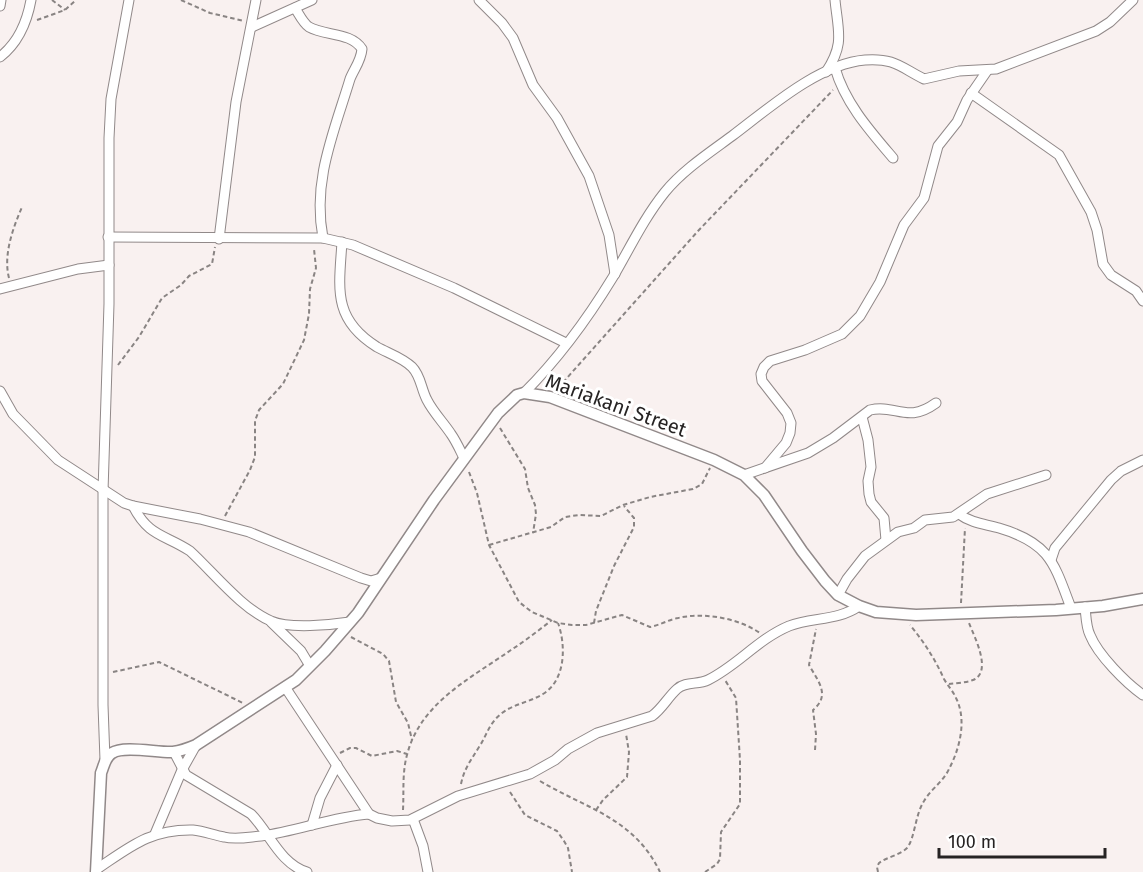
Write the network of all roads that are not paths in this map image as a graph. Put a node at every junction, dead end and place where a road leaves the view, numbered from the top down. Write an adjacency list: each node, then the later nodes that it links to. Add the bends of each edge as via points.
1 (1, 0): 9 (street)
2 (31, 0): 12 (street, via 25,25)
3 (129, 0): 17 (street, via 111,99)
4 (256, 0): 11 (street)
5 (312, 0): 10 (street)
6 (479, 0): 22 (street, via 513,38 533,85 557,118 589,176 609,235)
7 (835, 0): 13 (street, via 840,42)
8 (1133, 0): 14 (street, via 1096,31)
9 (0, 6)
10 (295, 8): 11 (street); 18 (street, via 308,26 347,38 362,49 326,156 320,211)
11 (252, 27): 19 (street, via 236,102)
12 (0, 57)
13 (830, 70): 14 (street, via 865,60 896,62 924,79 959,70); 16 (street, via 861,119); 22 (street, via 782,98 666,190)
14 (987, 71): 15 (street)
15 (971, 93): 24 (street, via 1059,155 1091,212 1103,264); 32 (street, via 957,122 938,146 924,198 904,225 880,282 860,316 842,334 770,361 764,367 762,381 791,423 786,443)
16 (893, 158)
17 (108, 237): 19 (street); 21 (street)
18 (323, 238): 19 (street); 20 (street)
19 (217, 239)
20 (342, 242): 25 (street, via 446,285); 30 (street, via 340,278 342,308 347,319 368,341 413,368 427,400)
21 (109, 265): 23 (street); 35 (street)
22 (615, 274): 25 (street)
23 (0, 289)
24 (1143, 301)
25 (567, 343): 27 (street)
26 (0, 391): 35 (street, via 13,414 32,435 58,460)
27 (524, 393): 30 (street, Mariakani Street, via 495,417); 33 (street, Mariakani Street, via 550,397)
28 (936, 403): 29 (street, via 904,414 870,410)
29 (862, 417): 32 (street, via 808,453); 38 (street, via 871,467 869,495 884,518)
30 (464, 458): 40 (street, Mariakani Street)
31 (1143, 460): 39 (street, via 1111,480 1055,548)
32 (765, 468): 33 (street)
33 (744, 475): 41 (street, Mariakani Street, via 764,495)
34 (1046, 475): 37 (street, via 987,494)
35 (103, 491): 36 (street); 53 (street)
36 (133, 506): 40 (street, via 222,524 361,578); 46 (street, via 146,526 190,551 246,605)
37 (962, 516): 38 (street, via 925,520); 39 (street, via 1021,536)
38 (886, 540): 41 (street, via 858,564)
39 (1051, 560): 45 (street)
40 (381, 578): 47 (street, Mariakani Street)
41 (838, 595): 43 (street, Mariakani Street)
42 (1143, 599): 44 (street, Mariakani Street)
43 (859, 606): 45 (street, Mariakani Street, via 903,615); 57 (street, via 850,613 789,626 705,681 678,688 658,712 579,742 530,774 458,796)
44 (1085, 607): 45 (street, Mariakani Street); 50 (street, via 1096,647)
45 (1071, 608)
46 (271, 622): 47 (street, via 322,626); 48 (street, via 301,651)
47 (350, 622): 48 (street, Mariakani Street)
48 (310, 666): 49 (street, Mariakani Street)
49 (285, 687): 51 (street, Mariakani Street); 54 (street)
50 (1143, 695)
51 (196, 745): 52 (street, Mariakani Street); 55 (street)
52 (174, 752): 53 (street, Mariakani Street, via 124,750); 55 (street)
53 (105, 760): 61 (street, via 99,798)
54 (335, 763): 56 (street); 58 (street)
55 (182, 770): 59 (street); 60 (street, via 192,780 251,814)
56 (369, 814): 57 (street, via 403,822); 58 (street)
57 (413, 819): 63 (street)
58 (312, 825): 60 (street)
59 (155, 834): 60 (street, via 192,830 226,838); 61 (street, via 139,840)
60 (266, 835): 62 (street, via 296,868)
61 (97, 871)
62 (307, 872)
63 (428, 872)

